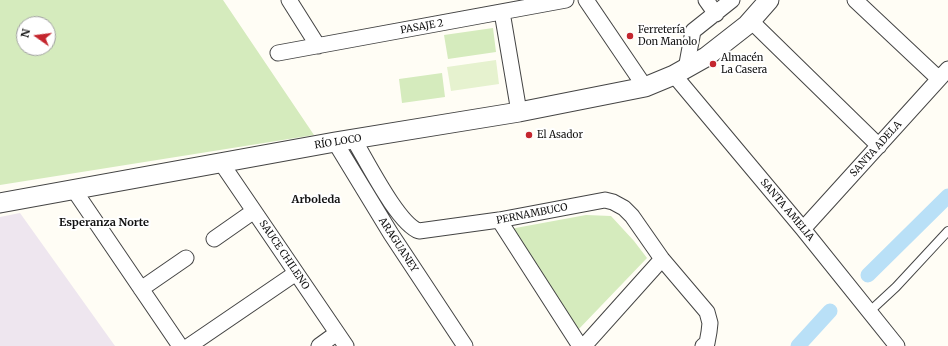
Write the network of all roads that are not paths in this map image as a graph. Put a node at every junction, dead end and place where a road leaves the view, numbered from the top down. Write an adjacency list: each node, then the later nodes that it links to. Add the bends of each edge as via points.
1 (288, 0): 11 (street)
2 (566, 0): 8 (street, PASAJE 2)
3 (586, 0): 15 (street)
4 (706, 0): 9 (street)
5 (732, 0): 9 (street)
6 (770, 0): 10 (street, RÍO LOCO)
7 (855, 0): 14 (street)
8 (502, 12): 11 (street, PASAJE 2); 16 (street)
9 (716, 14): 13 (street, via 693,31)
10 (751, 21): 13 (street, RÍO LOCO, via 706,58); 19 (street)
11 (318, 46): 12 (street, PASAJE 2)
12 (278, 53)
13 (680, 72): 15 (street, RÍO LOCO); 25 (street, SANTA AMELIA)
14 (944, 74): 19 (street, SANTA ADELA)
15 (645, 87): 16 (street, RÍO LOCO)
16 (519, 112): 17 (street, RÍO LOCO)
17 (354, 140): 18 (street, RÍO LOCO); 24 (street, PERNAMBUCO, via 401,217 412,228 420,231)
18 (335, 142): 20 (street, RÍO LOCO); 38 (street, ARAGUANEY, via 391,234)
19 (879, 146): 25 (street, SANTA ADELA)
20 (222, 164): 21 (street, RÍO LOCO); 23 (street, SAUCE CHILENO)
21 (74, 190): 22 (street, RÍO LOCO); 31 (street)
22 (0, 203)
23 (254, 211): 27 (street); 30 (street, SAUCE CHILENO)
24 (499, 220): 29 (street, PERNAMBUCO, via 605,200 624,208 632,216); 39 (street)
25 (803, 229): 32 (street, SANTA AMELIA)
26 (948, 231): 32 (lane)
27 (214, 239)
28 (186, 258): 31 (street)
29 (662, 259): 40 (street); 41 (street, PERNAMBUCO, via 707,312 709,332 707,343)
30 (296, 273): 33 (street, SAUCE CHILENO); 35 (street)
31 (141, 289): 34 (street)
32 (869, 312): 42 (street, SANTA AMELIA)
33 (337, 333): 36 (street); 37 (street, SAUCE CHILENO)
34 (180, 346)
35 (189, 346)
36 (319, 346)
37 (346, 346)
38 (465, 346)
39 (580, 346)
40 (584, 346)
41 (703, 346)
42 (897, 346)

